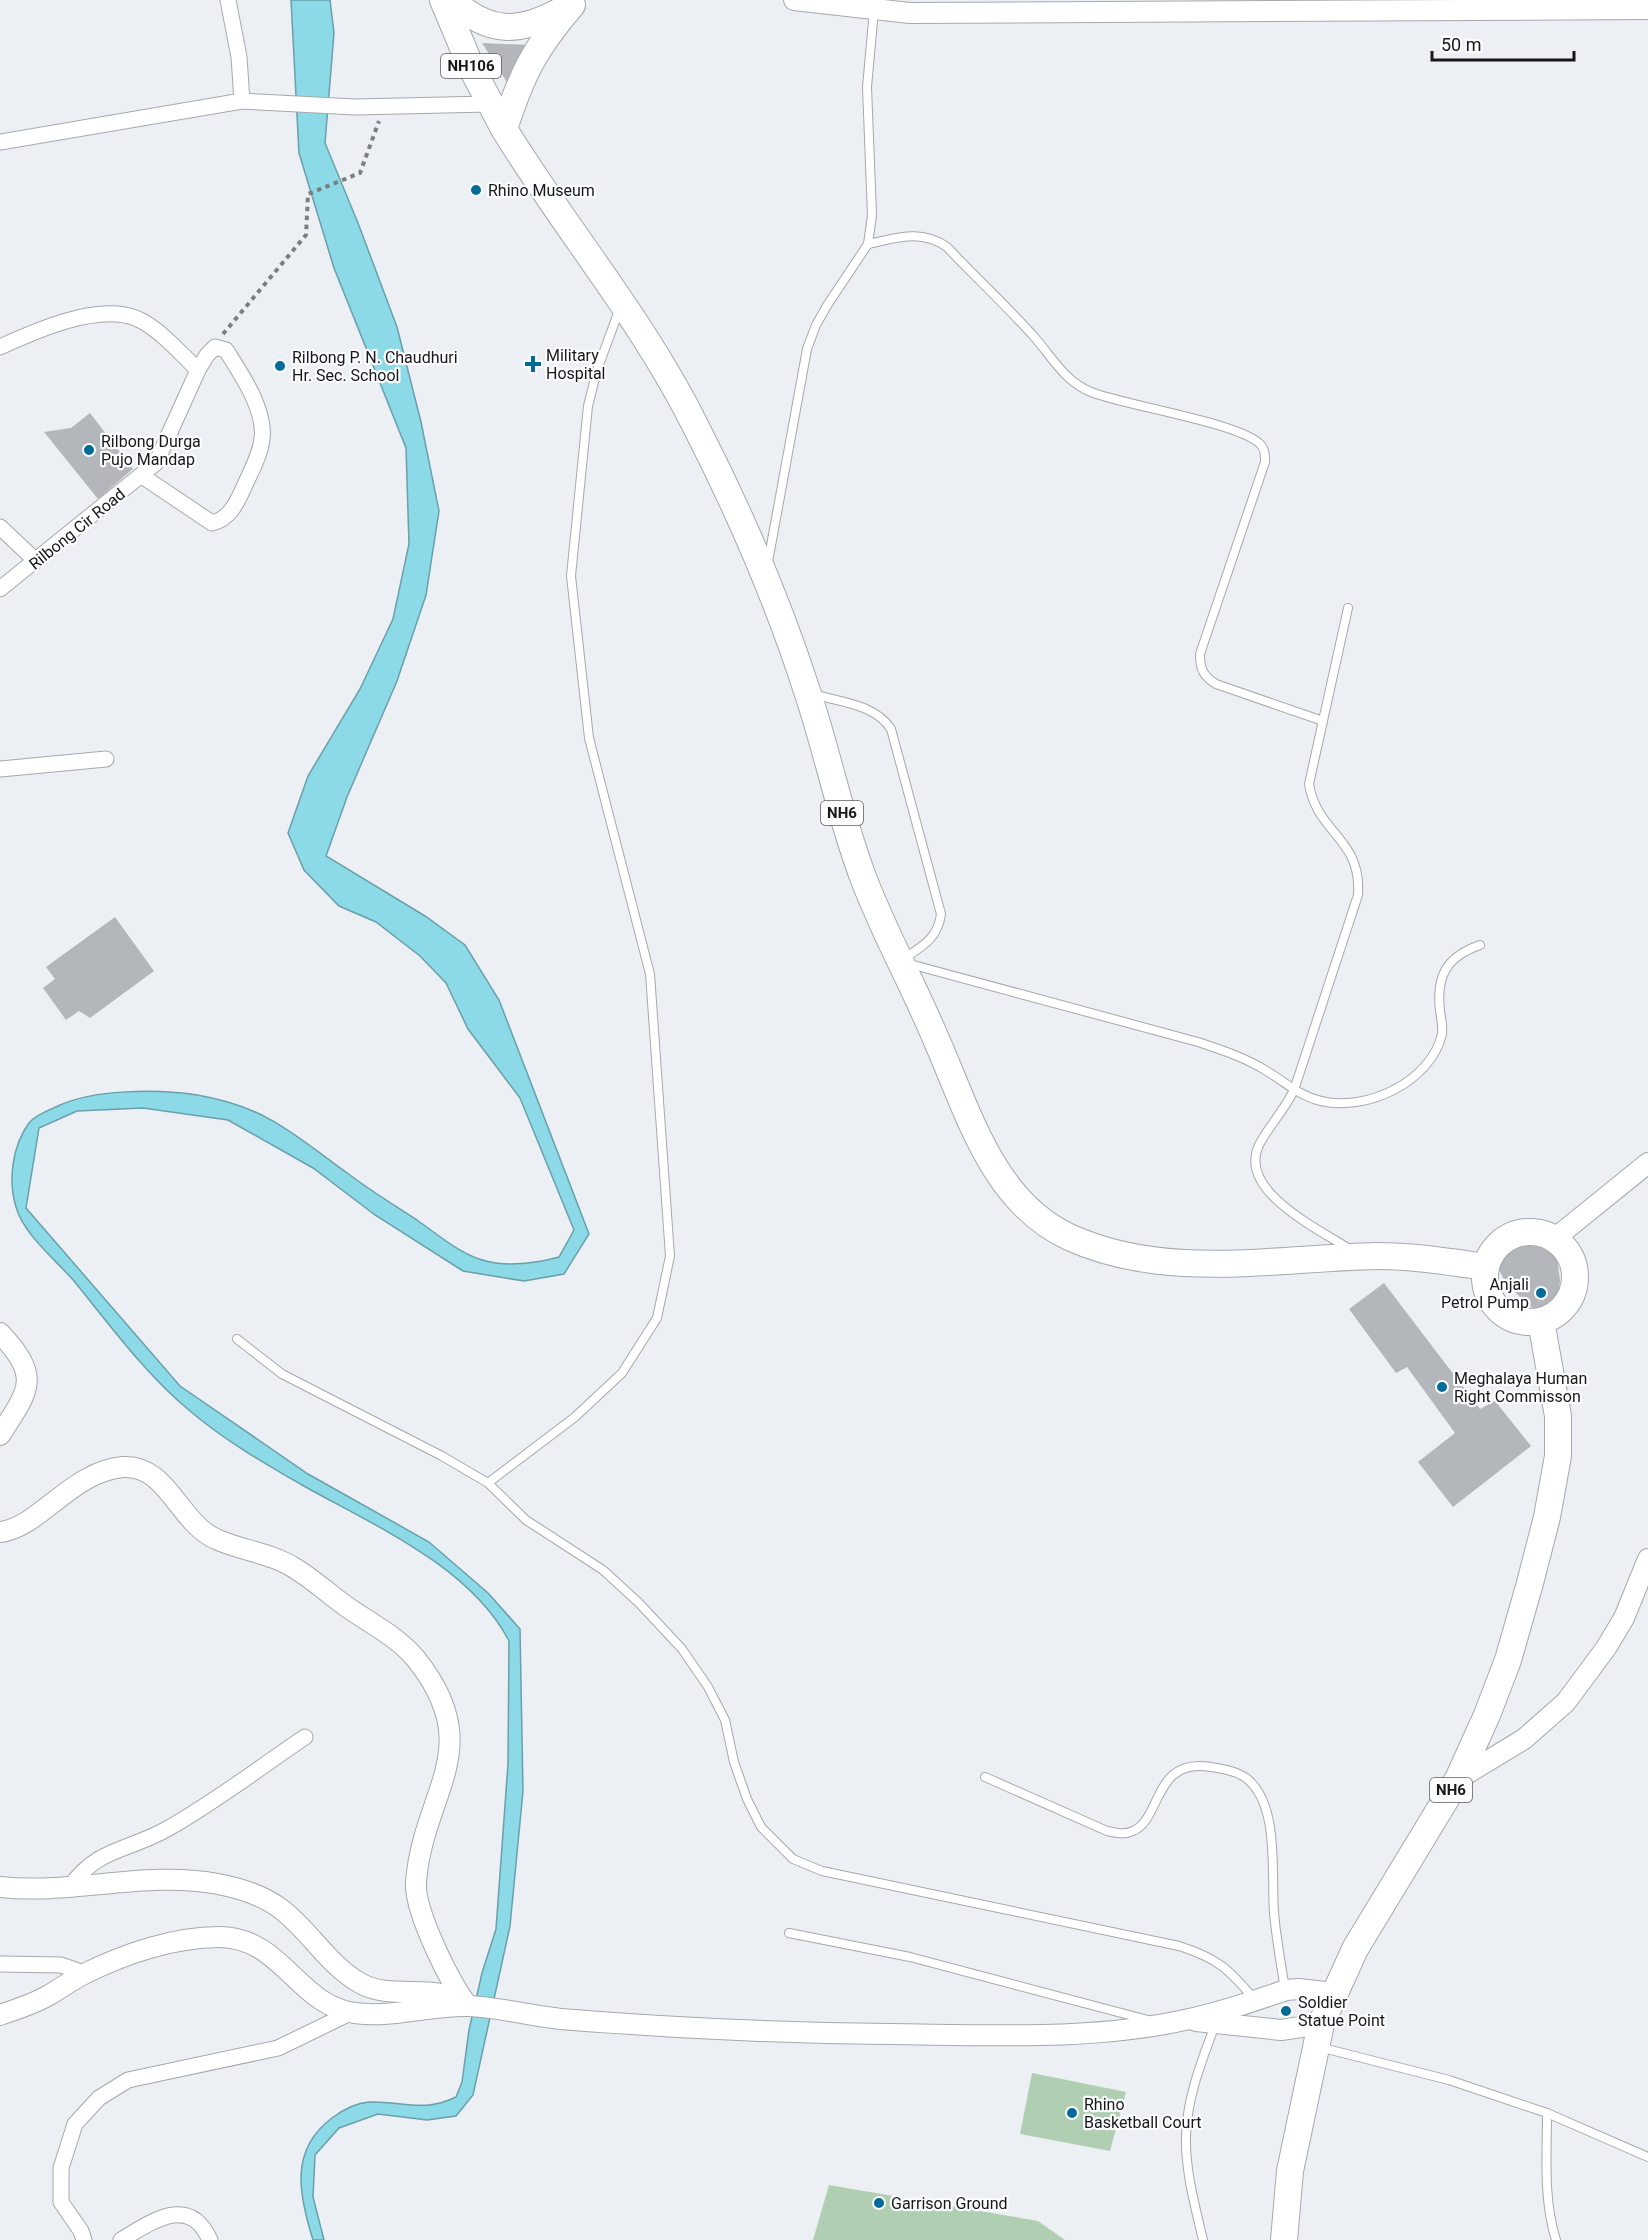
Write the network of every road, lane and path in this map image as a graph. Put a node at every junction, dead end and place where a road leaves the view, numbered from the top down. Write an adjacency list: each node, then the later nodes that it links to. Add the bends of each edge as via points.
1 (228, 0): 8 (street, via 239,57)
2 (443, 0): 9 (highway, NH106)
3 (451, 0): 5 (highway, via 477,20 517,28 542,22)
4 (794, 0): 7 (street)
5 (577, 2): 11 (highway, via 531,58)
6 (1648, 9): 7 (street, via 946,13)
7 (874, 10): 13 (lane, via 867,87 872,215)
8 (242, 101): 10 (street); 12 (street)
9 (489, 104): 10 (street); 11 (highway, NH106)
10 (384, 106): 15 (path, via 360,172 308,195 306,235)
11 (504, 129): 14 (highway, NH6)
12 (0, 142)
13 (868, 244): 21 (lane, via 828,304 807,349); 25 (lane, via 913,235 936,240 1021,323 1073,382 1120,402 1236,430 1260,444 1265,462 1200,654 1200,666 1216,684)
14 (622, 301): 21 (highway, NH6, via 673,381); 39 (lane, via 588,405 571,576 589,738 650,974 670,1256 657,1318 622,1373 575,1417)
15 (215, 347): 17 (street, Rilbong Cir Road); 18 (street, via 226,350 234,362 262,426 259,453 238,500 227,516 212,523)
16 (0, 348): 17 (street, via 60,321 120,315 136,318 153,328)
17 (198, 370): 18 (street, Rilbong Cir Road, via 162,453)
18 (142, 476): 20 (street, Rilbong Cir Road)
19 (0, 527): 20 (street)
20 (36, 561): 22 (street, Rilbong Cir Road)
21 (765, 581): 24 (highway, NH6)
22 (0, 589)
23 (1348, 608): 25 (lane)
24 (808, 693): 29 (highway, NH6, via 848,834); 29 (lane, via 874,711 891,729 941,914 934,937)
25 (1323, 721): 30 (lane, via 1309,784 1312,800 1317,813 1353,856 1360,876 1358,896)
26 (106, 759): 27 (street)
27 (0, 769)
28 (1480, 945): 30 (lane, via 1462,951 1446,967 1439,984 1442,1032 1436,1050 1415,1076 1380,1097 1353,1103 1321,1101)
29 (899, 961): 30 (lane, via 1198,1042 1237,1055); 33 (highway, NH6, via 1002,1180 1042,1222 1107,1252 1144,1260 1182,1264)
30 (1294, 1090): 33 (lane, via 1259,1145 1254,1165 1261,1184 1277,1201)
31 (1648, 1163): 32 (street)
32 (1554, 1239): 34 (highway, via 1533,1233 1513,1236 1496,1248); 35 (highway, via 1571,1258 1575,1284 1564,1308)
33 (1361, 1257): 34 (highway, NH6, via 1429,1259)
34 (1486, 1267): 35 (highway, via 1488,1293 1503,1314 1528,1323)
35 (1542, 1321): 44 (highway, NH6, via 1557,1416 1558,1456 1547,1517 1508,1660)
36 (0, 1333): 38 (street, via 23,1361 28,1375 18,1408)
37 (237, 1339): 39 (lane, via 282,1374 442,1456)
38 (0, 1435)
39 (488, 1484): 52 (lane, via 526,1520 603,1570 682,1649 708,1687 724,1720 734,1762 761,1827 793,1859 822,1871 1206,1954 1233,1973)
40 (0, 1532): 53 (street, via 20,1525 96,1473 122,1467 140,1468 154,1476 201,1530 297,1569 416,1658 436,1688 452,1737 445,1777 422,1849 417,1891 441,1960)
41 (1648, 1559): 44 (street, via 1624,1618 1566,1702 1524,1739)
42 (305, 1737): 46 (street, via 164,1831 97,1858 81,1870)
43 (985, 1777): 50 (lane, via 1122,1834 1135,1831 1146,1821 1160,1789 1173,1775 1206,1766 1244,1777 1259,1791 1271,1832 1274,1914)
44 (1458, 1779): 51 (highway, NH6, via 1379,1906)
45 (0, 1887): 46 (street)
46 (70, 1887): 53 (street, via 164,1880 219,1884 248,1892 281,1909 334,1964 363,1985 442,1994)
47 (789, 1933): 58 (lane, via 921,1960)
48 (0, 1964): 49 (street, via 61,1965)
49 (84, 1973): 54 (street, via 175,1943 240,1938 266,1950 318,1998); 55 (street, via 35,2002)
50 (1286, 1990): 51 (street); 52 (street)
51 (1333, 1993): 59 (highway, NH6)
52 (1255, 2001): 56 (street)
53 (468, 2006): 54 (street, via 375,2015); 58 (street, via 558,2018 751,2030 974,2035 1088,2033)
54 (350, 2013): 62 (street, via 278,2048 128,2080 99,2098 75,2124 61,2168 61,2202)
55 (0, 2015)
56 (1188, 2020): 57 (street); 58 (street)
57 (1216, 2023): 59 (street); 65 (lane, via 1194,2084 1186,2136 1191,2191)
58 (1158, 2024)
59 (1318, 2035): 60 (lane); 66 (highway, NH6, via 1290,2171)
60 (1547, 2113): 61 (lane); 67 (lane, via 1547,2182)
61 (1648, 2157)
62 (84, 2240)
63 (121, 2240): 64 (street, via 178,2214 193,2216)
64 (210, 2240)
65 (1203, 2240)
66 (1284, 2240)
67 (1556, 2240)

